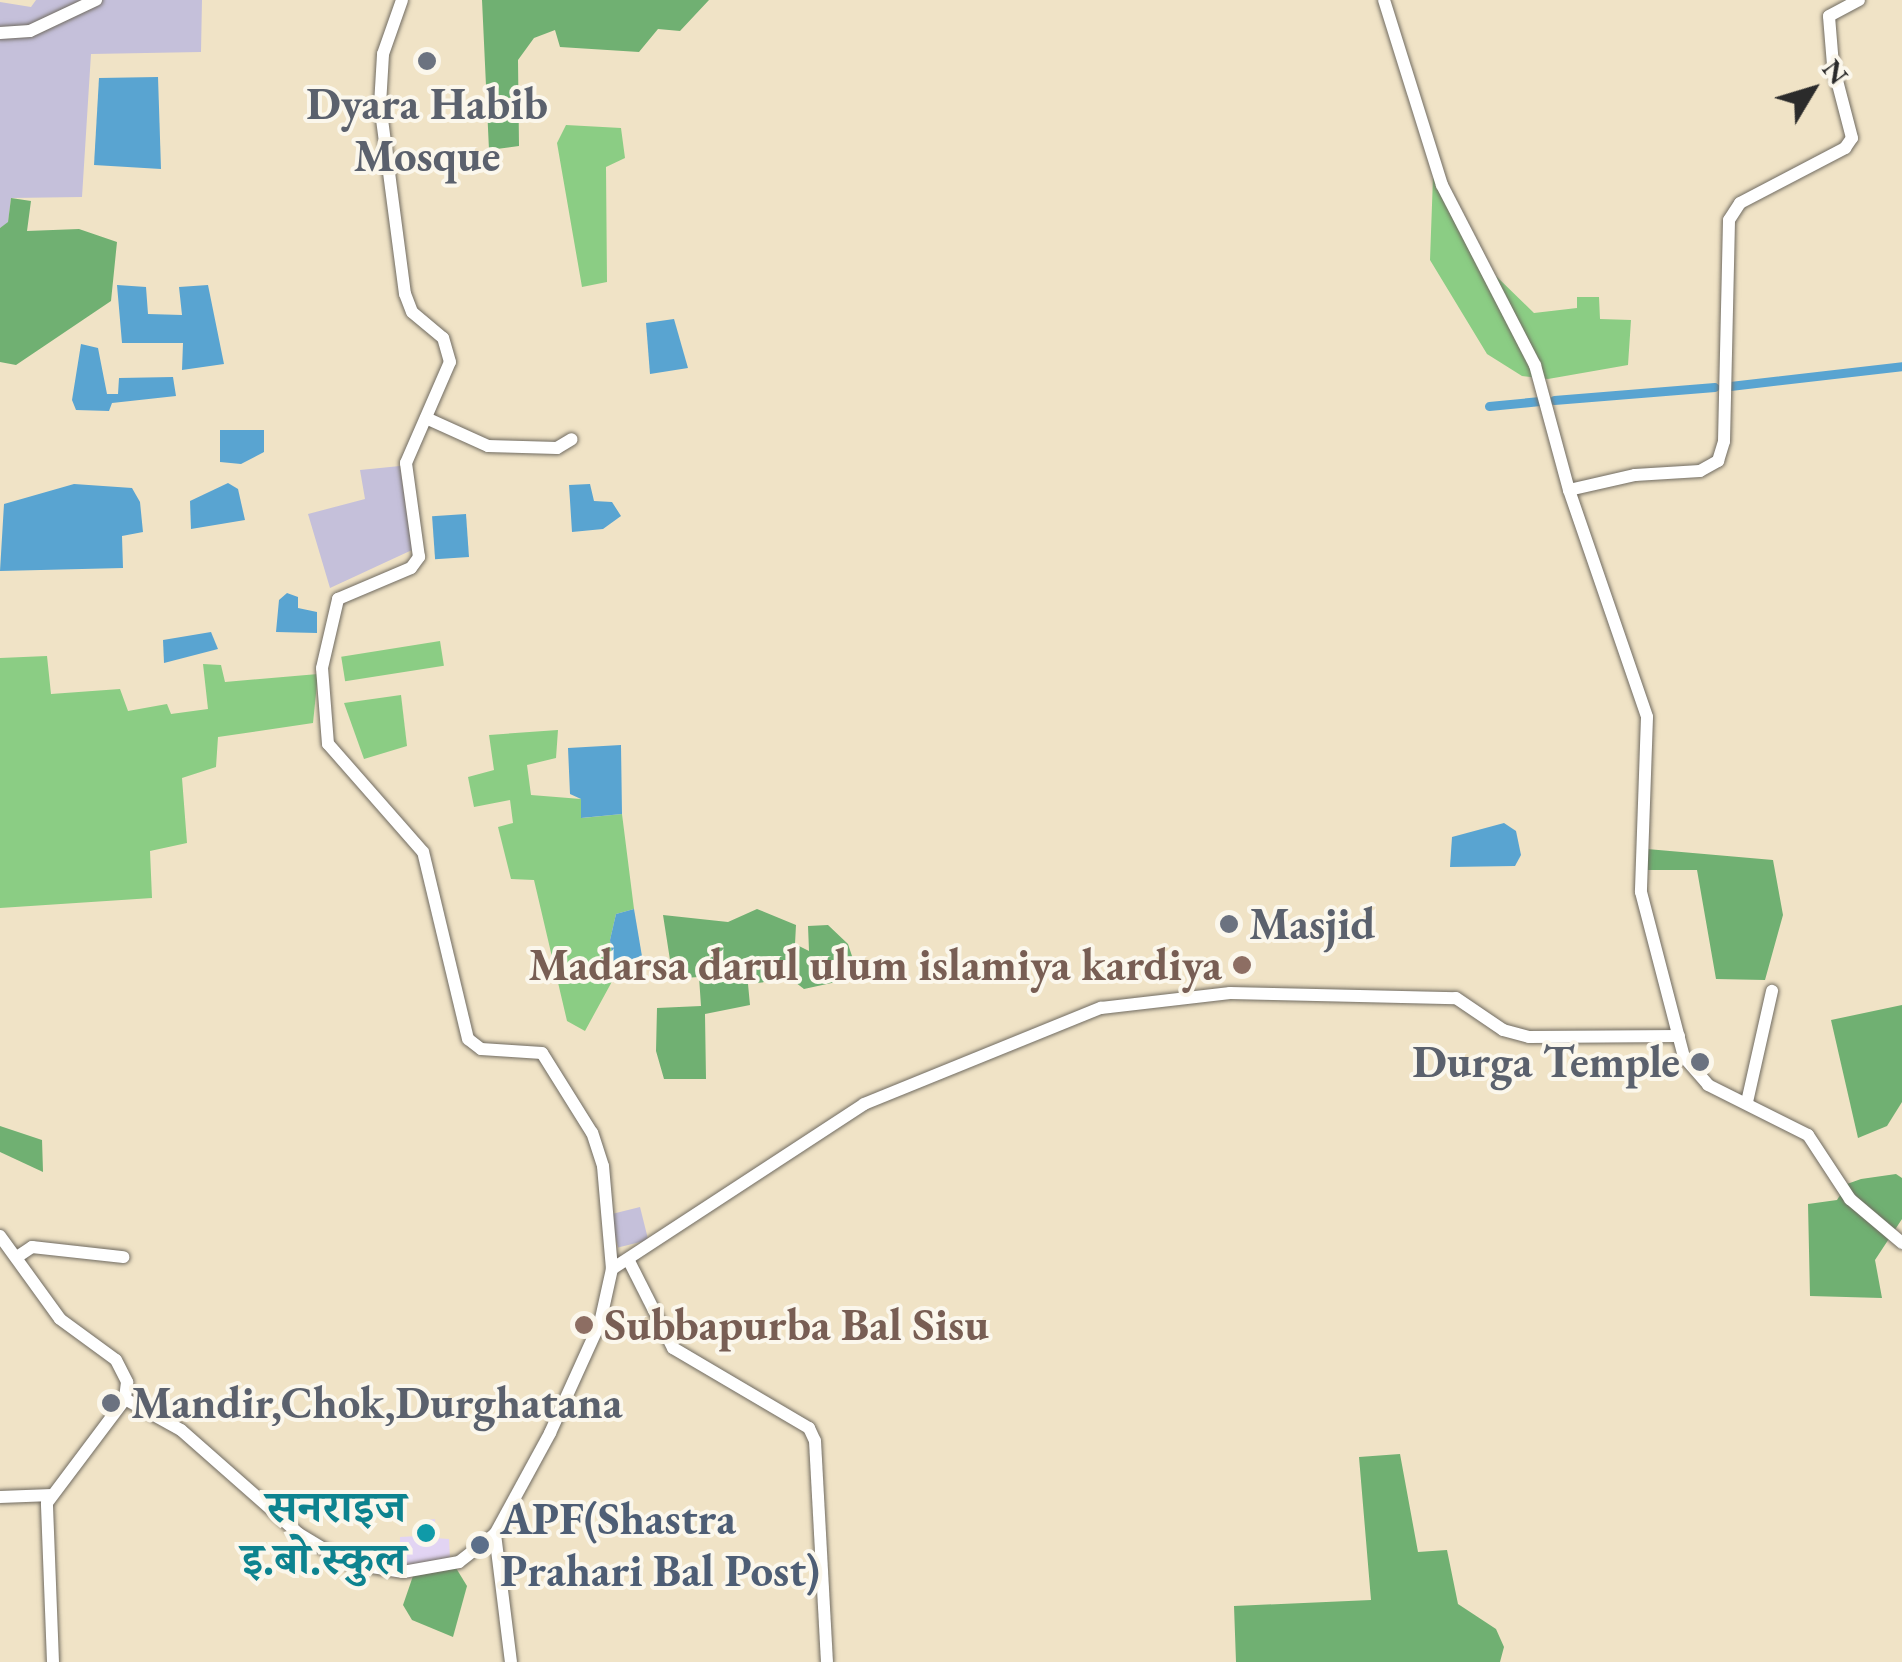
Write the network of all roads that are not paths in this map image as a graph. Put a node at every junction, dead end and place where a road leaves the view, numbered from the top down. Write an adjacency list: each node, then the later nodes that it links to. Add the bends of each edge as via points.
1 (96, 0): 5 (street, via 30,30)
2 (402, 0): 6 (street, via 383,54 380,106 405,294 412,312 442,338 450,362)
3 (1384, 0): 8 (street, via 1442,185 1536,365)
4 (1859, 0): 8 (street, via 1829,16 1833,65 1852,138 1845,148 1740,202 1729,220 1724,441 1718,461 1700,471 1635,475)
5 (0, 32)
6 (426, 418): 7 (street, via 488,446 557,448); 17 (street, via 406,464 420,557 410,568 338,599 322,668 328,744 423,852 468,1039 481,1049 542,1052 592,1133 603,1166)
7 (572, 439)
8 (1569, 490): 10 (street, via 1647,717 1641,892)
9 (1772, 991): 11 (street)
10 (1678, 1036): 11 (street, via 1694,1074); 16 (street, via 1529,1036 1503,1030 1456,998 1230,993 1101,1008 900,1086)
11 (1747, 1102): 13 (street, via 1808,1135 1850,1199)
12 (0, 1236): 14 (street)
13 (1902, 1243)
14 (16, 1257): 15 (street, via 32,1247); 18 (street, via 60,1319 116,1360 128,1382)
15 (123, 1257)
16 (630, 1263): 17 (street); 24 (street, via 673,1348 808,1428 815,1440)
17 (612, 1269): 21 (street, via 600,1323 579,1371)
18 (126, 1399): 19 (street); 21 (street, via 181,1430 299,1534 347,1563 420,1571 459,1562)
19 (52, 1495): 20 (street); 22 (street, via 44,1520)
20 (0, 1497)
21 (494, 1534): 23 (street)
22 (52, 1662)
23 (512, 1662)
24 (827, 1662)

